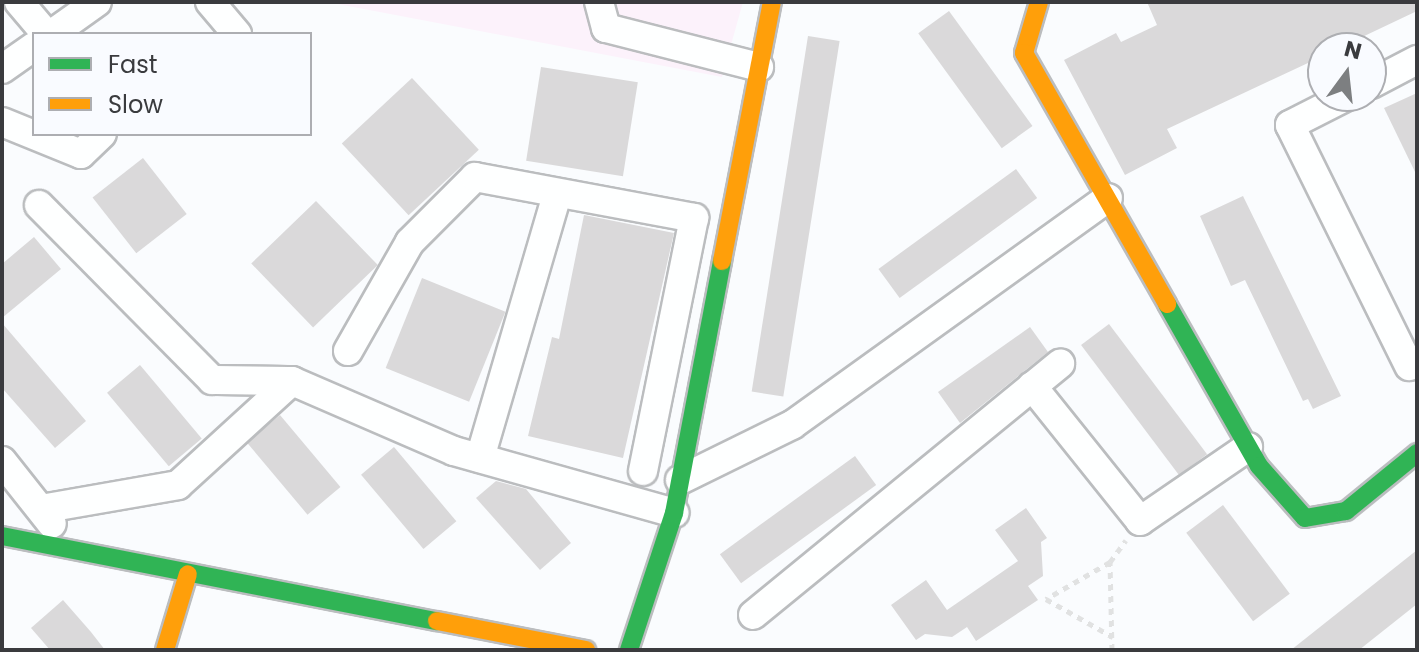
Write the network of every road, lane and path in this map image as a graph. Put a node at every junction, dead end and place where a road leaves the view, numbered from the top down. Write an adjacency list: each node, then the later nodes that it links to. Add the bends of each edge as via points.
1 (19, 2): 7 (street)
2 (97, 2): 8 (street)
3 (210, 2): 9 (street)
4 (599, 2): 12 (street, via 606,28)
5 (772, 2): 12 (street)
6 (1039, 2): 21 (street, via 1024,53)
7 (44, 32)
8 (55, 32)
9 (235, 32)
10 (32, 48): 13 (street)
11 (1417, 60): 14 (street)
12 (759, 67): 33 (street)
13 (2, 69)
14 (1387, 76)
15 (1316, 112): 25 (street, via 1290,125)
16 (2, 122): 17 (street)
17 (32, 134)
18 (37, 136): 19 (street, via 81,154)
19 (100, 136)
20 (557, 195): 23 (street, via 475,177 410,242); 30 (street); 32 (street, via 694,218)
21 (1108, 198): 28 (street); 33 (street, via 792,425)
22 (39, 205): 26 (street, via 212,380)
23 (348, 351)
24 (1060, 364): 27 (street)
25 (1409, 366)
26 (292, 381): 30 (street); 34 (street, via 178,485)
27 (1032, 386): 36 (street); 41 (street)
28 (1248, 447): 29 (street, via 1305,518 1346,511); 36 (street)
29 (1417, 453)
30 (480, 458): 35 (street)
31 (2, 461): 34 (street)
32 (643, 471)
33 (680, 480): 35 (street)
34 (41, 509): 38 (street)
35 (674, 513): 45 (street)
36 (1140, 521): 39 (path)
37 (2, 536): 38 (street)
38 (73, 550): 40 (street)
39 (1110, 562): 42 (path); 42 (path, via 1046,599)
40 (188, 574): 43 (street); 44 (street)
41 (753, 615)
42 (1113, 637): 46 (path)
43 (165, 650)
44 (586, 650)
45 (629, 650)
46 (1112, 650)

